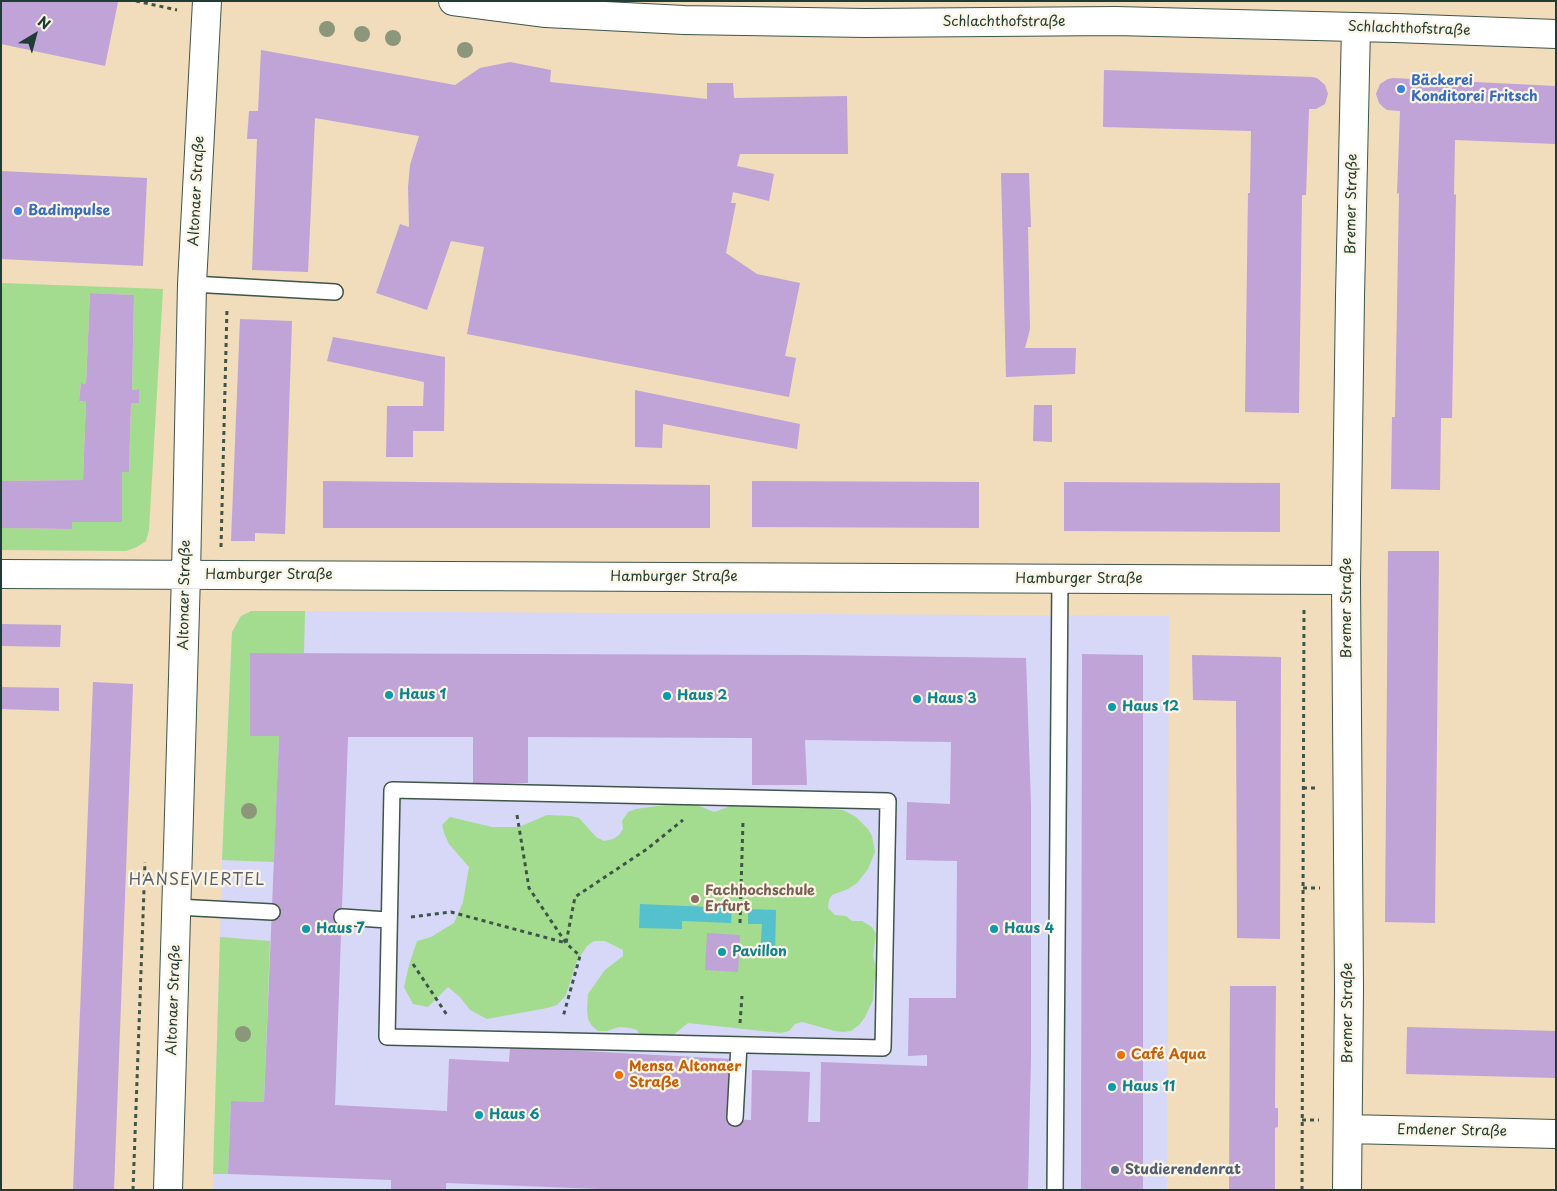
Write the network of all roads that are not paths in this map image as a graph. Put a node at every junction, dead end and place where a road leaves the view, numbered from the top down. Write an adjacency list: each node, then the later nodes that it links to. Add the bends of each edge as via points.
1 (207, 1): 6 (street, Altonaer Straße)
2 (453, 1): 3 (street, Schlachthofstraße, via 546,13 684,20 865,23)
3 (1117, 11): 4 (street, Schlachthofstraße)
4 (1356, 27): 5 (street, Schlachthofstraße); 11 (street, Bremer Straße)
5 (1556, 34)
6 (192, 284): 7 (lane); 9 (street, Altonaer Straße)
7 (335, 292)
8 (1, 574): 9 (street, Hamburger Straße)
9 (186, 575): 10 (street, Hamburger Straße); 12 (street, Altonaer Straße)
10 (1060, 579): 11 (street, Hamburger Straße); 21 (lane)
11 (1346, 580): 18 (street, Bremer Straße)
12 (176, 907): 13 (lane); 20 (street, Altonaer Straße)
13 (272, 912)
14 (342, 917): 15 (lane)
15 (388, 924): 16 (lane, via 387,1037); 16 (lane, via 392,790 888,801 883,1048)
16 (738, 1045): 17 (lane)
17 (736, 1118)
18 (1348, 1129): 19 (street, Emdener Straße); 22 (street, Bremer Straße)
19 (1556, 1134)
20 (168, 1190)
21 (1054, 1190)
22 (1347, 1190)

